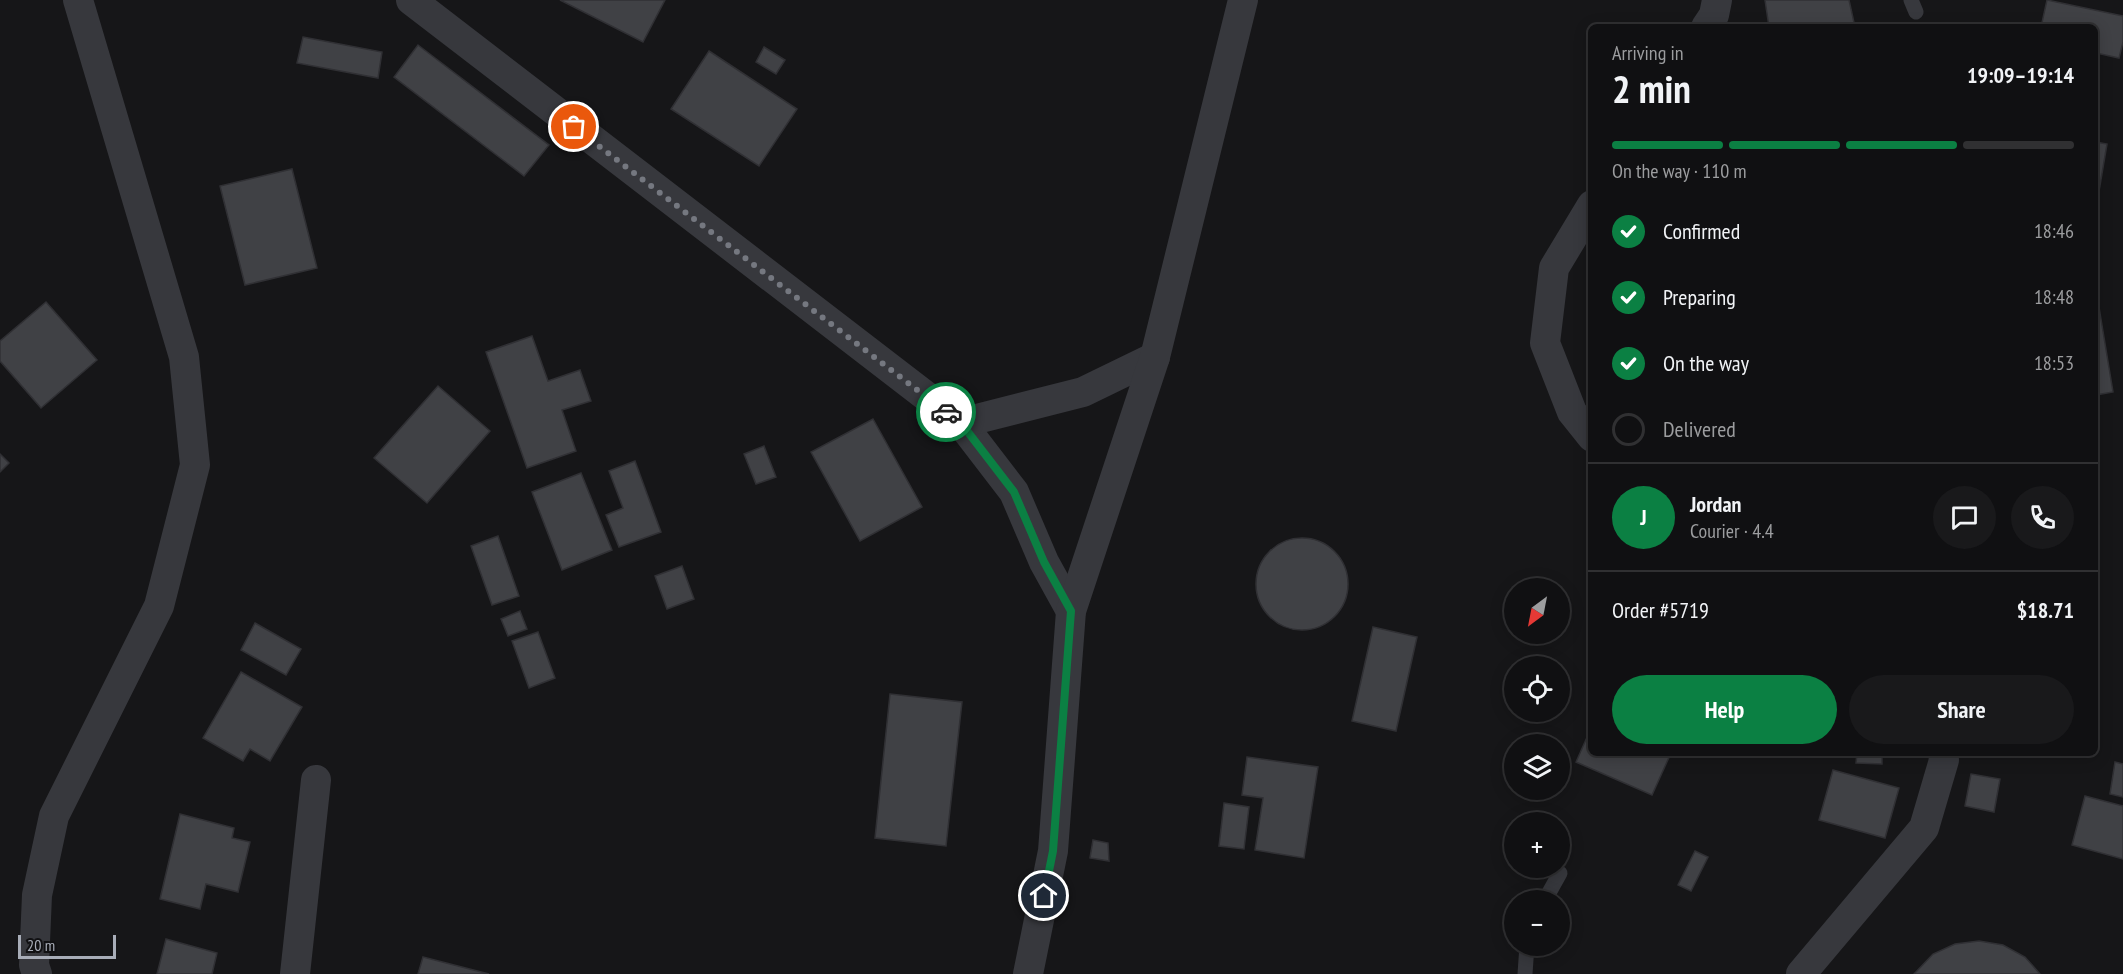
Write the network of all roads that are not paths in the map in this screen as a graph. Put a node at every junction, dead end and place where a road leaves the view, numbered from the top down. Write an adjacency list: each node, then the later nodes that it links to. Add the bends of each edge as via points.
1 (78, 0): 14 (street, via 184,357 195,465 159,606 54,816 37,895)
2 (411, 0): 8 (street)
3 (1243, 0): 7 (street)
4 (1717, 0): 5 (street)
5 (1708, 24)
6 (1588, 212): 9 (street, via 1554,268 1545,343 1572,412)
7 (1155, 357): 8 (street, via 1083,392); 10 (street)
8 (961, 423): 10 (street, via 1014,492 1044,562)
9 (1588, 432)
10 (1071, 611): 16 (street, via 1053,851)
11 (1943, 756): 18 (street, via 1924,828)
12 (316, 780): 15 (street)
13 (1526, 956): 17 (lane)
14 (37, 974)
15 (295, 974)
16 (1028, 974)
17 (1525, 974)
18 (1802, 974)

